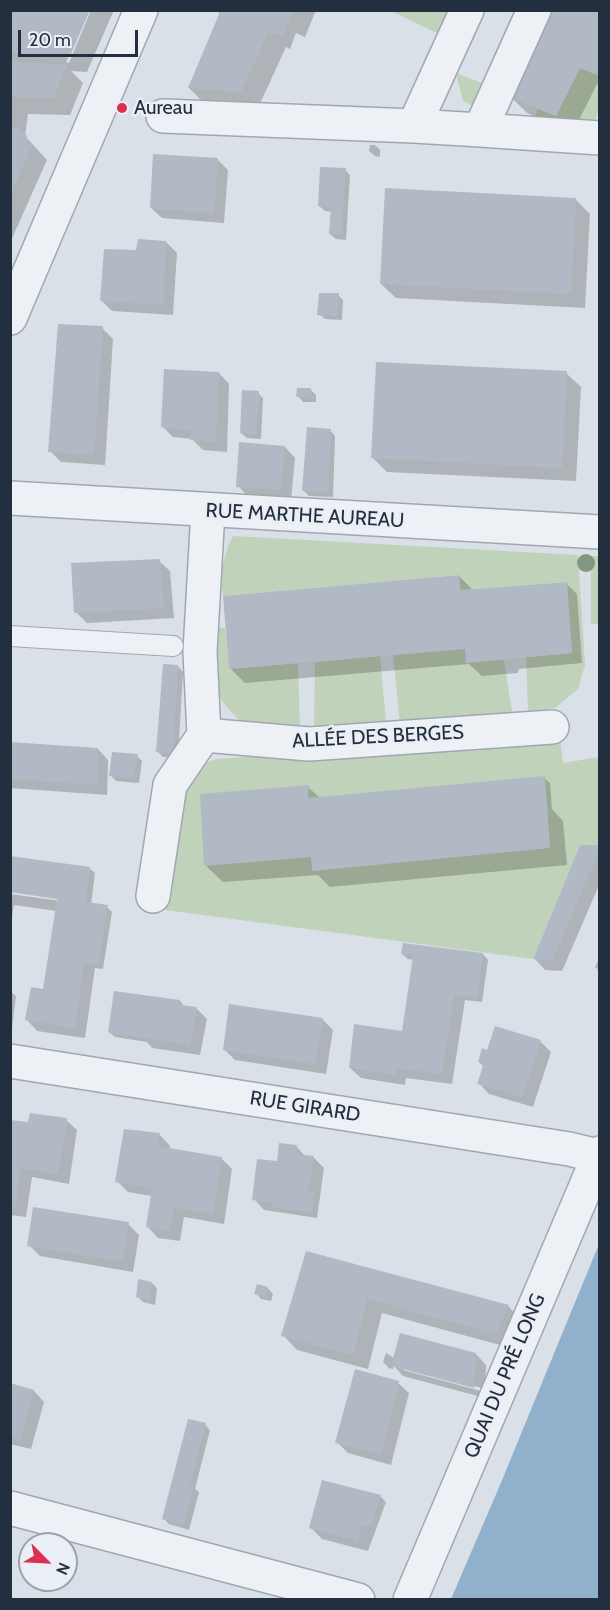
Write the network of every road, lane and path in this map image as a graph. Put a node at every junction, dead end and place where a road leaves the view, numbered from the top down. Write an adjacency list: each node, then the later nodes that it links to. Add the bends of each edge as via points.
1 (141, 10): 8 (street)
2 (467, 10): 5 (street)
3 (534, 10): 6 (street)
4 (164, 116): 5 (street)
5 (414, 126): 6 (street)
6 (480, 130): 7 (street)
7 (600, 138)
8 (10, 318)
9 (10, 498): 10 (street, RUE MARTHE AUREAU)
10 (208, 510): 11 (street, RUE MARTHE AUREAU); 15 (street, via 200,652)
11 (600, 532)
12 (10, 636): 13 (lane)
13 (173, 646)
14 (552, 727): 15 (street, ALLÉE DES BERGES, via 309,744)
15 (204, 735): 16 (street, via 170,786)
16 (153, 896)
17 (10, 1061): 18 (street, RUE GIRARD)
18 (599, 1154): 21 (street, QUAI DU PRÉ LONG)
19 (10, 1508): 20 (street)
20 (358, 1599)
21 (410, 1599)

